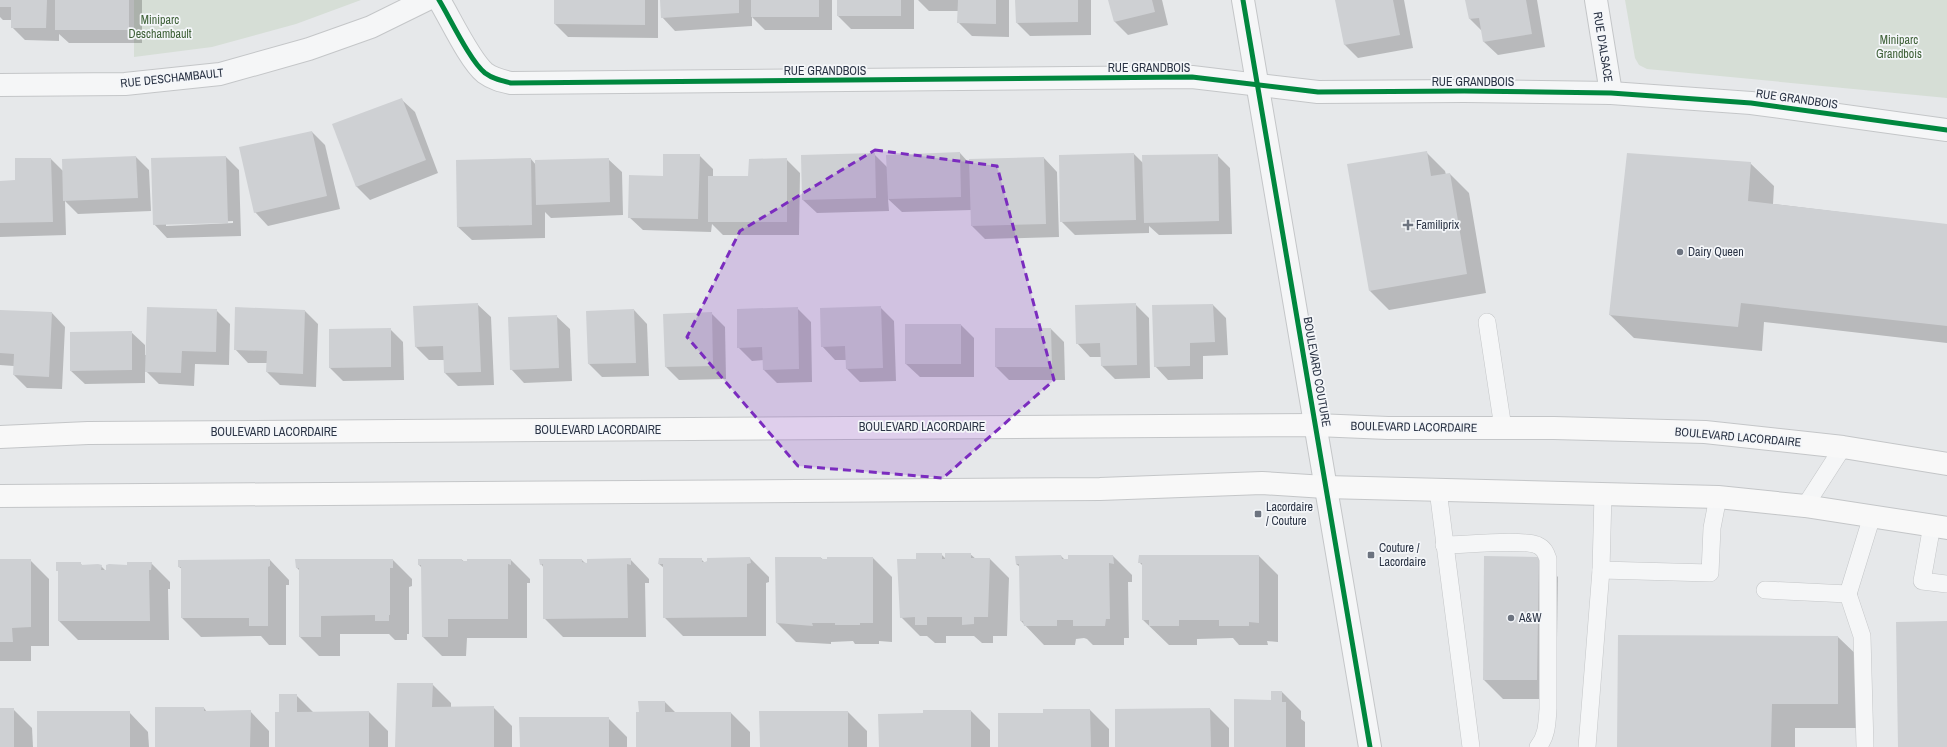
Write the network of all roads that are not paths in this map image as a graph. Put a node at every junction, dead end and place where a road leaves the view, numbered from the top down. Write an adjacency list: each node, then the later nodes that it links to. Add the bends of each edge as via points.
1 (426, 0): 5 (street, RUE DESCHAMBAULT, via 371,27 309,49 220,74 125,84)
2 (439, 0): 6 (street, RUE GRANDBOIS, via 477,64 496,79 511,83 1192,77)
3 (1243, 0): 6 (street, BOULEVARD COUTURE)
4 (1596, 0): 7 (street, RUE D'ALSACE)
5 (0, 85)
6 (1257, 85): 7 (street, RUE GRANDBOIS, via 1318,92); 10 (street, BOULEVARD COUTURE)
7 (1611, 93): 8 (street, RUE GRANDBOIS, via 1751,103)
8 (1947, 130)
9 (1487, 322): 11 (lane)
10 (1316, 425): 11 (main road, BOULEVARD LACORDAIRE); 12 (main road, BOULEVARD LACORDAIRE, via 88,433); 15 (street, BOULEVARD COUTURE)
11 (1503, 428): 13 (main road, BOULEVARD LACORDAIRE, via 1706,432)
12 (0, 437)
13 (1843, 447): 14 (main road, BOULEVARD LACORDAIRE); 20 (lane)
14 (1947, 464)
15 (1326, 487): 16 (main road); 18 (main road, via 1262,483 1100,489); 28 (street, BOULEVARD COUTURE)
16 (1438, 490): 17 (main road); 23 (lane)
17 (1603, 494): 19 (main road); 24 (lane)
18 (0, 496)
19 (1718, 497): 20 (main road); 24 (lane, via 1712,528 1710,573)
20 (1805, 506): 21 (main road)
21 (1872, 516): 22 (main road); 27 (lane)
22 (1939, 527): 25 (lane, via 1922,581)
23 (1444, 545): 29 (lane); 30 (lane, via 1521,543 1537,545 1545,550 1548,559 1548,709 1547,725)
24 (1601, 570): 31 (lane)
25 (1947, 584)
26 (1765, 590): 27 (lane)
27 (1848, 594): 32 (lane, via 1862,636)
28 (1370, 747)
29 (1471, 747)
30 (1538, 747)
31 (1587, 747)
32 (1865, 747)

